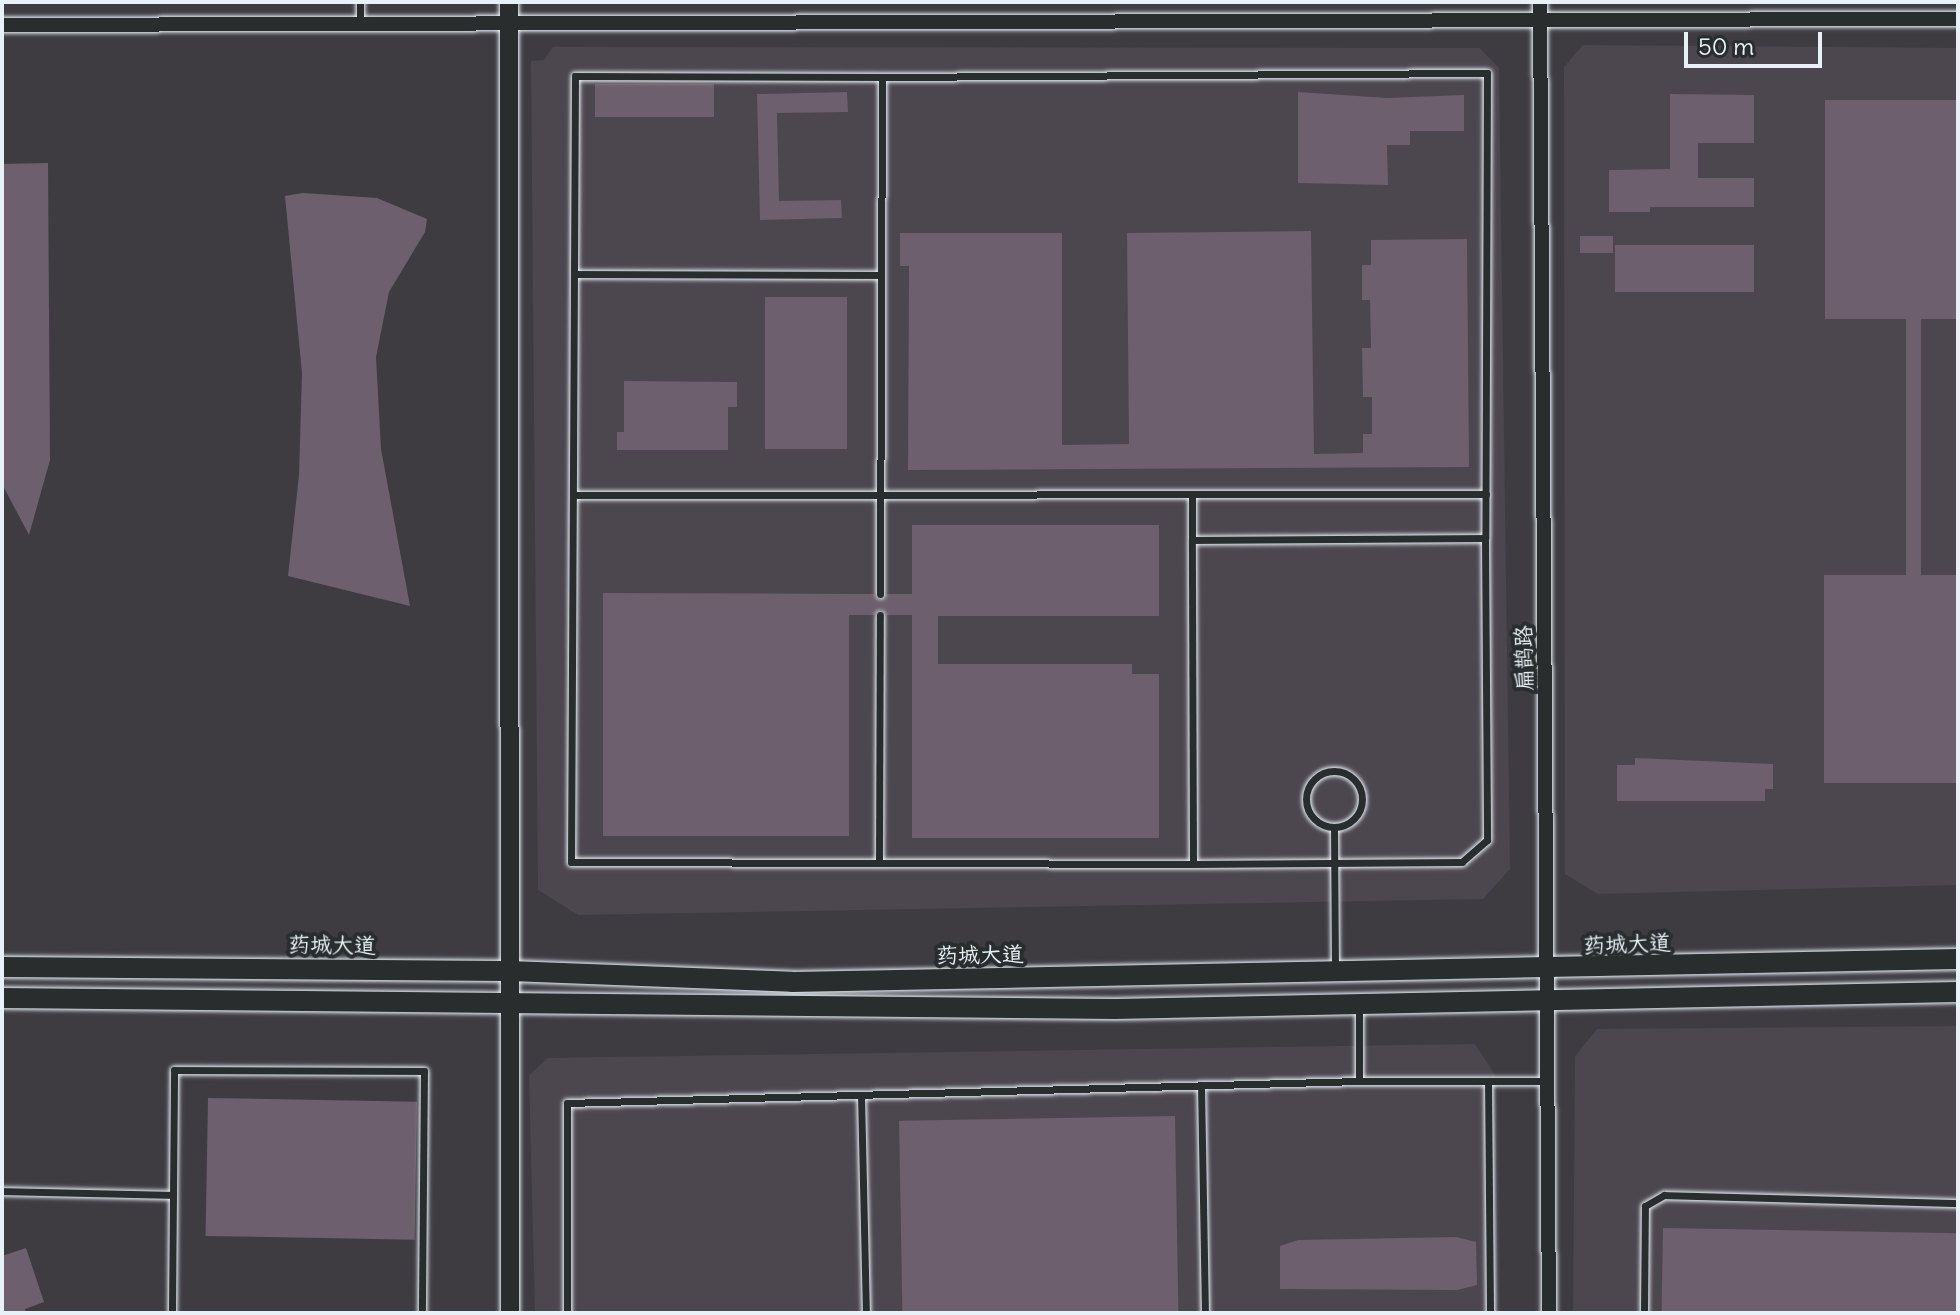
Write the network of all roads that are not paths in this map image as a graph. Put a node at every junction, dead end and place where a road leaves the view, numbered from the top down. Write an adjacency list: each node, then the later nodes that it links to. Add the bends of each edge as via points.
1 (360, 2): 6 (lane)
2 (509, 2): 7 (street)
3 (1540, 2): 4 (street, 扁鹊路)
4 (1540, 18): 5 (street); 7 (street); 26 (street, 扁鹊路)
5 (1958, 19)
6 (360, 23): 7 (street); 8 (street)
7 (509, 23): 27 (street)
8 (2, 25)
9 (882, 77): 10 (lane, via 575,76); 11 (lane); 14 (lane, via 1487,73)
10 (574, 274): 11 (lane); 15 (lane)
11 (881, 275): 12 (lane)
12 (880, 494): 13 (lane); 15 (lane); 18 (lane)
13 (1192, 494): 14 (lane); 17 (lane)
14 (1486, 494): 16 (lane)
15 (573, 495): 22 (lane, via 571,862)
16 (1485, 538): 17 (lane); 21 (lane, via 1487,840 1462,862)
17 (1192, 540): 23 (lane)
18 (880, 594)
19 (880, 615): 22 (lane)
20 (1334, 827): 20 (lane, via 1357,815 1363,798 1351,776 1334,770 1317,776 1306,798 1317,822); 21 (lane)
21 (1334, 861): 23 (lane); 28 (lane)
22 (879, 863): 23 (lane)
23 (1193, 864)
24 (1958, 959): 26 (main road, 药城大道)
25 (2, 967): 27 (main road, 药城大道)
26 (1549, 970): 28 (main road, 药城大道); 31 (street, 扁鹊路)
27 (510, 971): 28 (main road, 药城大道, via 792,982); 32 (street)
28 (1335, 974)
29 (1958, 992): 31 (main road)
30 (2, 998): 32 (main road)
31 (1550, 1001): 33 (main road); 36 (street, 扁鹊路)
32 (510, 1002): 33 (main road, via 1115,1009); 44 (street)
33 (1359, 1004): 34 (lane)
34 (1359, 1081): 35 (lane); 37 (lane)
35 (1488, 1081): 36 (lane); 48 (lane)
36 (1550, 1081): 49 (street, 扁鹊路)
37 (1201, 1085): 38 (lane); 47 (lane)
38 (861, 1095): 45 (lane, via 567,1103); 46 (lane)
39 (2, 1191): 40 (lane)
40 (173, 1195): 42 (lane); 43 (lane, via 174,1070 424,1071)
41 (1958, 1203): 50 (lane, via 1664,1195 1645,1206)
42 (172, 1313)
43 (422, 1313)
44 (510, 1313)
45 (567, 1313)
46 (866, 1313)
47 (1205, 1313)
48 (1490, 1313)
49 (1549, 1313)
50 (1644, 1313)

